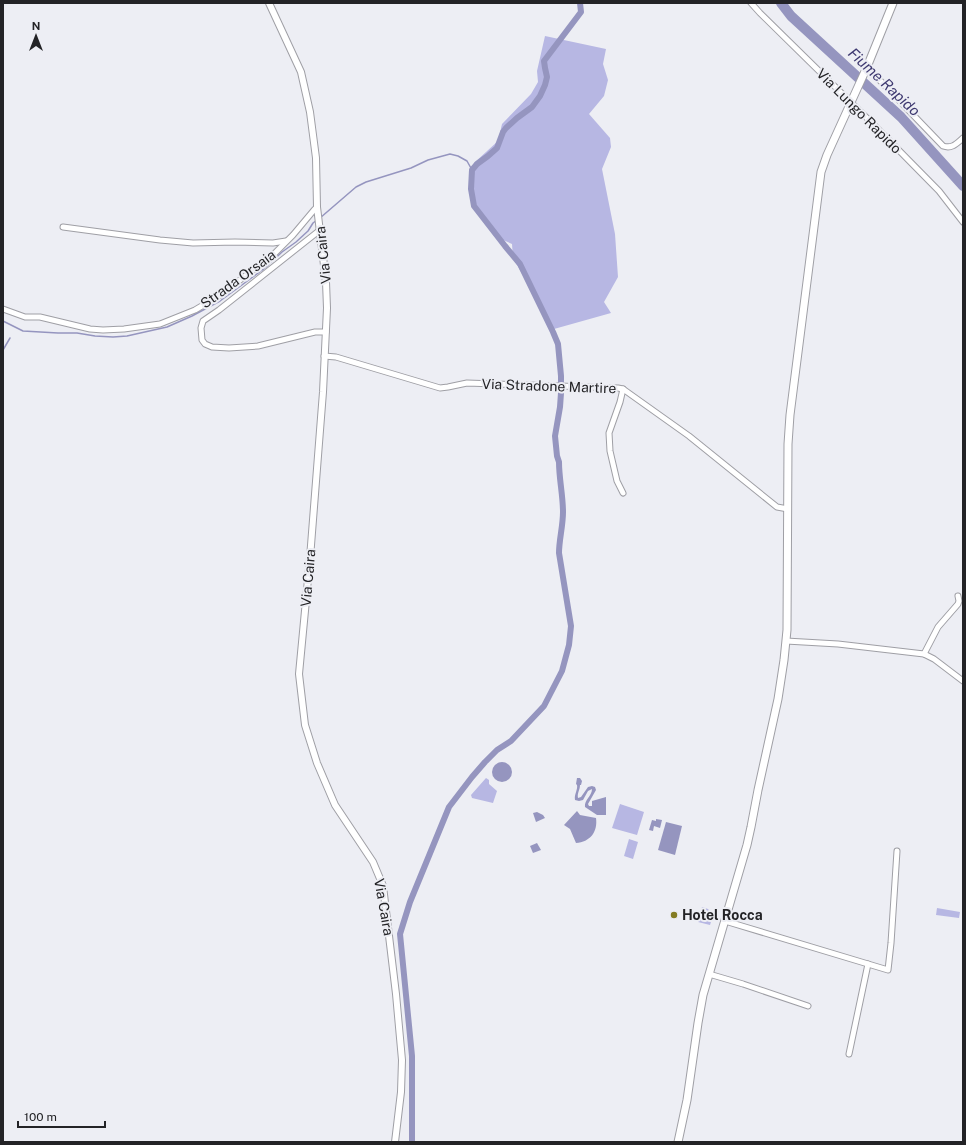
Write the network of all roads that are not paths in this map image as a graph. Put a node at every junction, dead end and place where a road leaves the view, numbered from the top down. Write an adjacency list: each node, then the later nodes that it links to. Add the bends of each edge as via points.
1 (269, 3): 7 (street, Via Caira, via 301,72 316,158)
2 (751, 3): 5 (street, Via Lungo Rapido)
3 (893, 3): 4 (main road)
4 (867, 67): 5 (main road); 6 (street, via 942,146 948,148)
5 (852, 100): 8 (street, Via Lungo Rapido, via 939,191); 17 (main road, via 821,172 790,415)
6 (963, 138)
7 (317, 207): 10 (street, Via Caira); 11 (street, Strada Orsaia)
8 (963, 222)
9 (63, 227): 11 (street, via 193,243)
10 (320, 230): 13 (street, Via Caira, via 326,282); 13 (street, via 203,321 201,333 206,344 229,348 258,346 315,332)
11 (287, 241): 12 (street, Strada Orsaia, via 222,294 195,310 160,324 124,329 90,329 40,317 26,317)
12 (3, 309)
13 (326, 332): 14 (street, Via Caira)
14 (324, 356): 15 (street, Via Stradone Martire, via 336,357 440,388 467,383); 28 (street, Via Caira, via 299,674 305,725 317,763 335,805 373,862 382,881 402,1060)
15 (623, 389): 16 (street, via 610,433 610,451 617,481); 17 (street, Via Stradone Martire, via 688,436 777,507)
16 (623, 493)
17 (788, 509): 19 (main road)
18 (958, 596): 20 (street, via 958,604 938,627)
19 (786, 641): 20 (street); 23 (main road, via 778,699 750,833)
20 (924, 654): 21 (street)
21 (963, 681)
22 (897, 851): 24 (street, via 888,970)
23 (725, 921): 24 (street); 25 (main road)
24 (868, 964): 27 (street)
25 (709, 974): 26 (street); 29 (main road, via 703,995)
26 (808, 1006)
27 (849, 1054)
28 (395, 1142)
29 (678, 1142)

